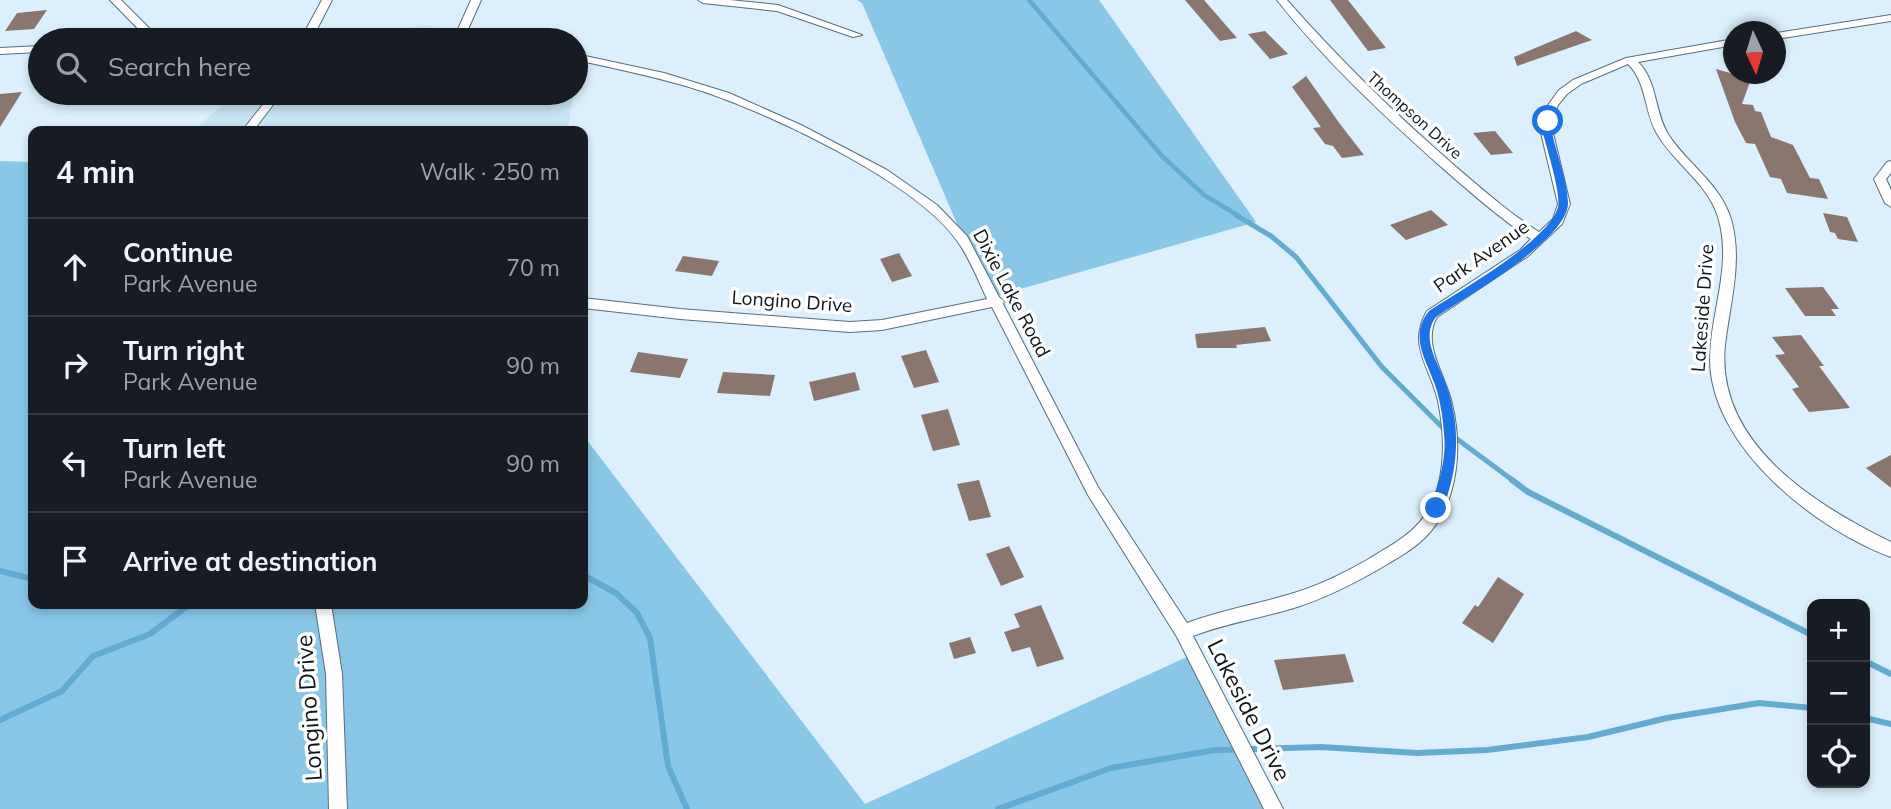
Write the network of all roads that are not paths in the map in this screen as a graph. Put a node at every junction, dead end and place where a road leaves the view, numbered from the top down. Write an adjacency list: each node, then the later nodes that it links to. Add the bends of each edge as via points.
1 (115, 0): 7 (street)
2 (327, 0): 8 (street)
3 (476, 0): 9 (street)
4 (703, 0): 11 (street, via 778,8)
5 (1282, 0): 21 (street, Thompson Drive, via 1342,69 1409,133)
6 (1891, 18): 10 (street)
7 (143, 28)
8 (313, 28)
9 (463, 28)
10 (1786, 34)
11 (857, 35)
12 (1723, 44): 16 (street, Park Avenue)
13 (28, 50): 14 (street)
14 (0, 51)
15 (588, 60): 22 (street, Dixie Lake Road, via 709,90 881,169 942,214 964,239)
16 (1630, 60): 21 (street, Park Avenue, via 1577,82 1553,104 1547,133 1564,204 1558,221); 24 (street, Lakeside Drive, via 1647,78 1661,131 1707,186 1724,215 1730,246 1718,382 1738,429 1803,498)
17 (268, 105): 18 (street)
18 (251, 126)
19 (1891, 165): 20 (street, via 1880,179)
20 (1891, 203)
21 (1540, 239): 26 (street, Park Avenue, via 1424,324 1423,340 1443,393 1451,438 1445,483 1425,526 1402,547 1335,586 1285,603 1219,617)
22 (998, 301): 23 (street, Longino Drive, via 882,325 850,327); 26 (street, Dixie Lake Road, via 1093,491)
23 (588, 304)
24 (1891, 550)
25 (324, 609): 27 (street, Longino Drive, via 334,674)
26 (1183, 632): 28 (street, Lakeside Drive)
27 (338, 809)
28 (1274, 809)

